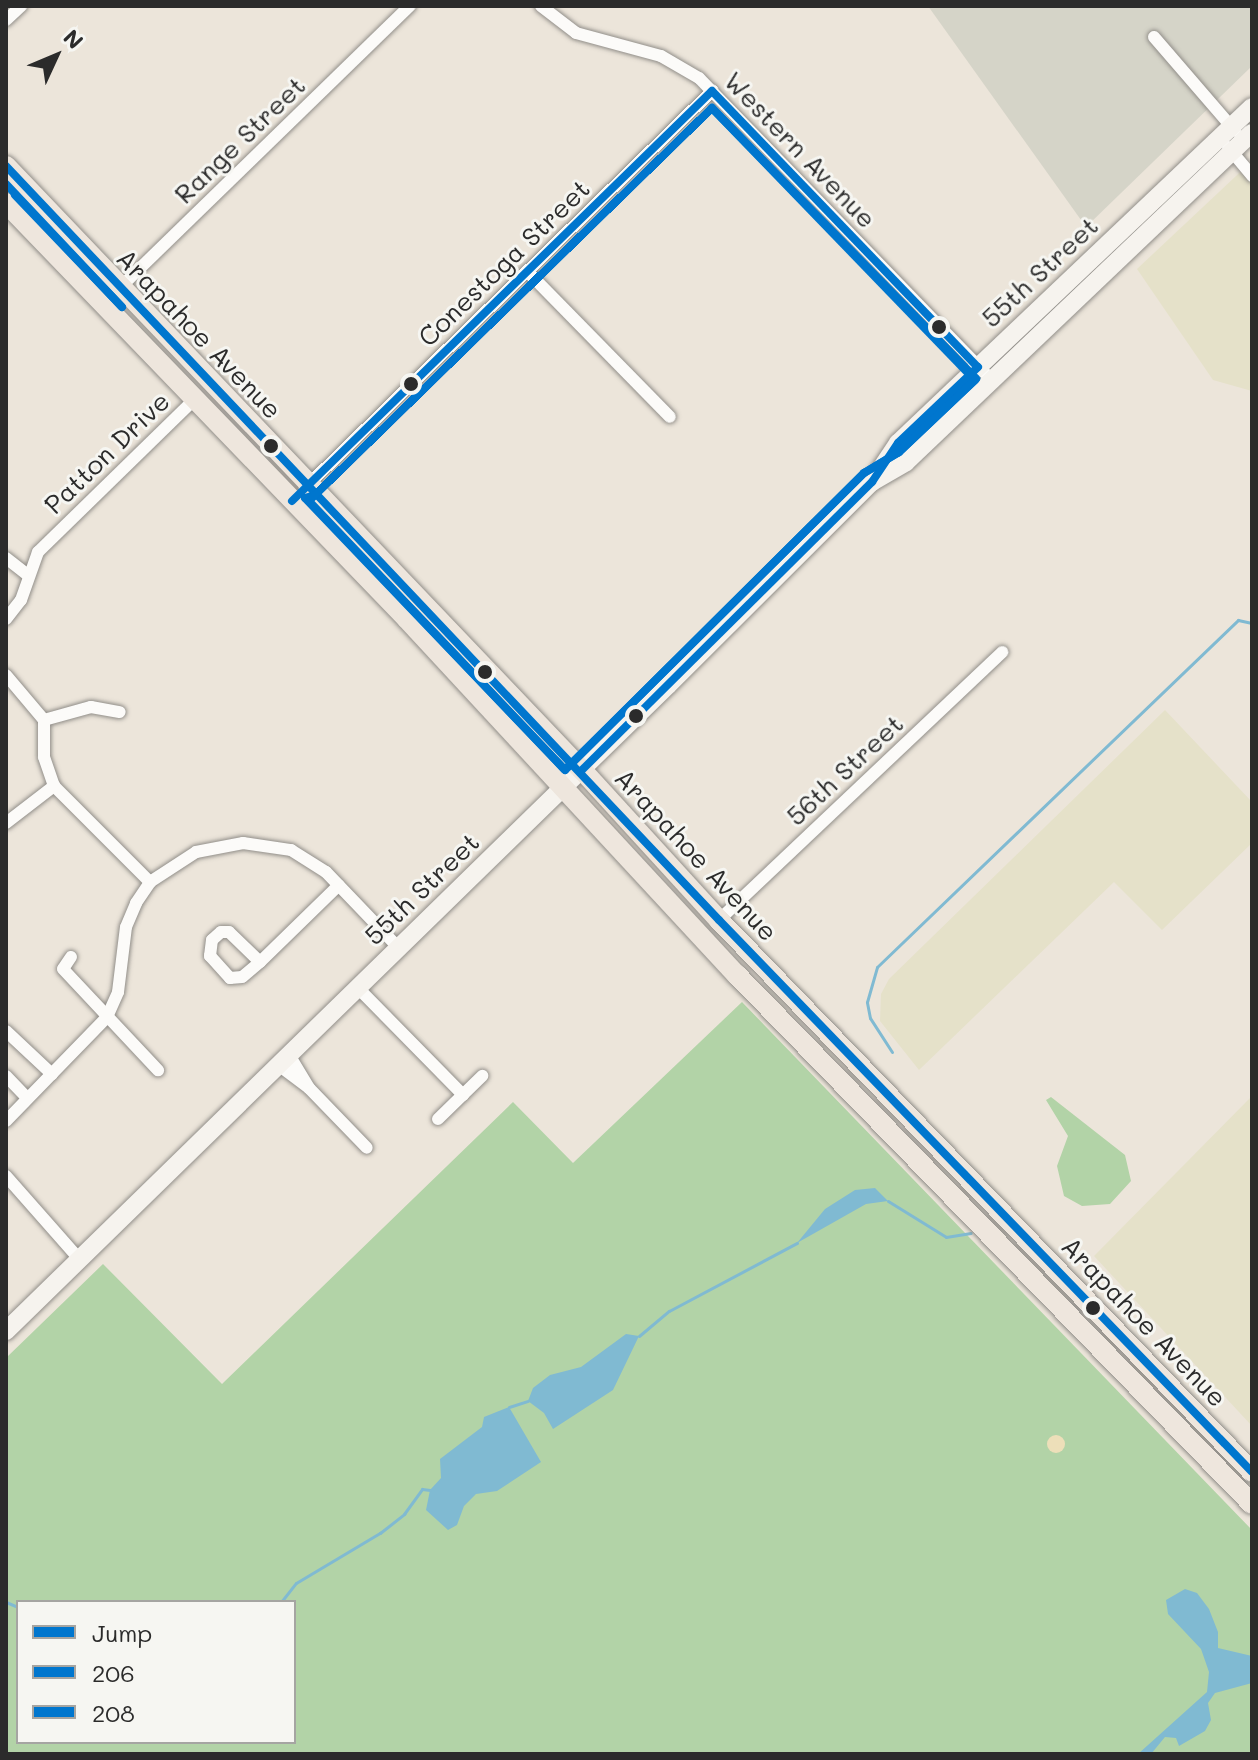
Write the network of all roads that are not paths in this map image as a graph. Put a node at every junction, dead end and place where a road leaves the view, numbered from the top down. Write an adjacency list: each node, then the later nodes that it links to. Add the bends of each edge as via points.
1 (21, 6): 4 (street)
2 (410, 6): 15 (street, Range Street)
3 (541, 6): 6 (street, Western Avenue, via 576,33 677,64)
4 (6, 20)
5 (1154, 37): 8 (street)
6 (712, 91): 14 (street, Conestoga Street); 17 (street, Western Avenue)
7 (1252, 107): 8 (main road, 55th Street)
8 (1229, 129): 9 (street); 10 (street); 17 (main road, 55th Street)
9 (1250, 139): 10 (main road, 55th Street)
10 (1231, 153): 12 (street); 18 (main road, 55th Street)
11 (6, 166): 15 (main road, Arapahoe Avenue)
12 (1252, 176)
13 (6, 203): 16 (main road, Arapahoe Avenue)
14 (527, 271): 20 (street); 22 (street, Conestoga Street)
15 (119, 288): 16 (street, Range Street); 22 (main road, Arapahoe Avenue)
16 (101, 306): 19 (main road, Arapahoe Avenue)
17 (978, 367): 18 (street, Western Avenue); 21 (main road, 55th Street, via 898,443)
18 (992, 380): 21 (main road, 55th Street, via 906,462)
19 (193, 401): 23 (main road, Arapahoe Avenue); 25 (street, Patton Drive, via 55,534 38,552)
20 (670, 417)
21 (872, 482): 31 (main road, 55th Street)
22 (307, 486): 23 (street, Conestoga Street); 31 (main road, Arapahoe Avenue)
23 (292, 501): 33 (main road, Arapahoe Avenue)
24 (6, 558): 25 (street)
25 (28, 575): 26 (street, Patton Drive, via 21,600)
26 (6, 619)
27 (1002, 652): 37 (street, 56th Street)
28 (6, 675): 30 (street)
29 (120, 712): 30 (street, via 91,707)
30 (44, 720): 32 (street, via 44,757)
31 (582, 770): 33 (main road, 55th Street); 37 (main road, Arapahoe Avenue)
32 (54, 786): 34 (street); 35 (street)
33 (565, 787): 38 (main road, 55th Street); 58 (main road, Arapahoe Avenue, via 767,1006)
34 (6, 823)
35 (150, 882): 36 (street, via 196,852 243,843 291,850); 42 (street, via 126,927 120,984)
36 (339, 885): 38 (street); 40 (street)
37 (719, 920): 57 (main road, Arapahoe Avenue)
38 (399, 948): 41 (main road, 55th Street)
39 (71, 957): 42 (street, via 63,969)
40 (260, 962)
41 (358, 988): 44 (main road, 55th Street); 49 (street)
42 (107, 1017): 45 (street); 46 (street)
43 (6, 1031): 46 (street)
44 (282, 1059): 53 (street); 55 (main road, 55th Street)
45 (158, 1070)
46 (52, 1074): 50 (street)
47 (6, 1076): 50 (street)
48 (482, 1076): 49 (street)
49 (463, 1095): 51 (street)
50 (27, 1098): 52 (street)
51 (438, 1119)
52 (6, 1121)
53 (367, 1148)
54 (6, 1176): 55 (street)
55 (80, 1260): 56 (main road, 55th Street)
56 (6, 1331)
57 (1252, 1472)
58 (1252, 1504)

